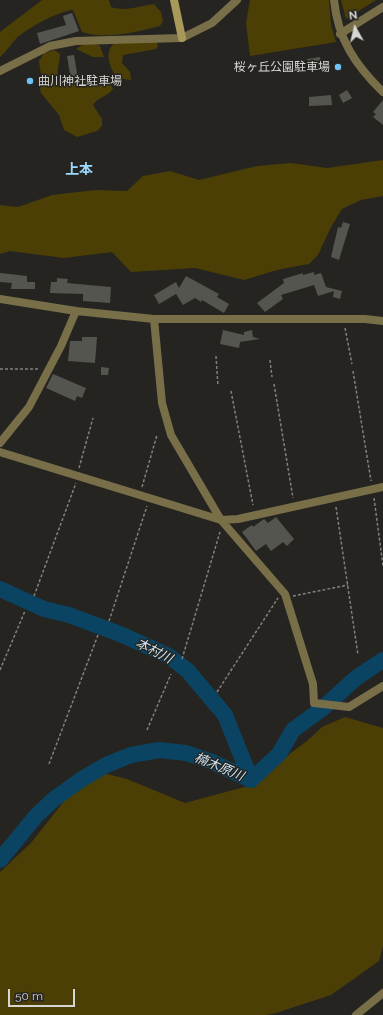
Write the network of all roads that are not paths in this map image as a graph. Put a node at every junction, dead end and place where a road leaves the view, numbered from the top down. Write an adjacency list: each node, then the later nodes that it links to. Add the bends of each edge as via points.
1 (174, 0): 6 (street)
2 (237, 0): 6 (street, via 212,23)
3 (334, 0): 5 (street)
4 (383, 7): 5 (street)
5 (340, 34): 8 (street, via 356,61)
6 (182, 38): 7 (street, via 76,41 50,46)
7 (0, 71)
8 (383, 92)
9 (0, 299): 10 (street)
10 (76, 311): 11 (street); 13 (street, via 29,407)
11 (154, 319): 12 (street); 16 (street, via 162,403 171,435)
12 (383, 321)
13 (0, 444)
14 (0, 452): 16 (street)
15 (383, 488): 16 (street, via 238,519)
16 (221, 520): 17 (street, via 285,594 312,684 314,703 349,707)
17 (383, 686)
18 (383, 993): 19 (street)
19 (356, 1015)

